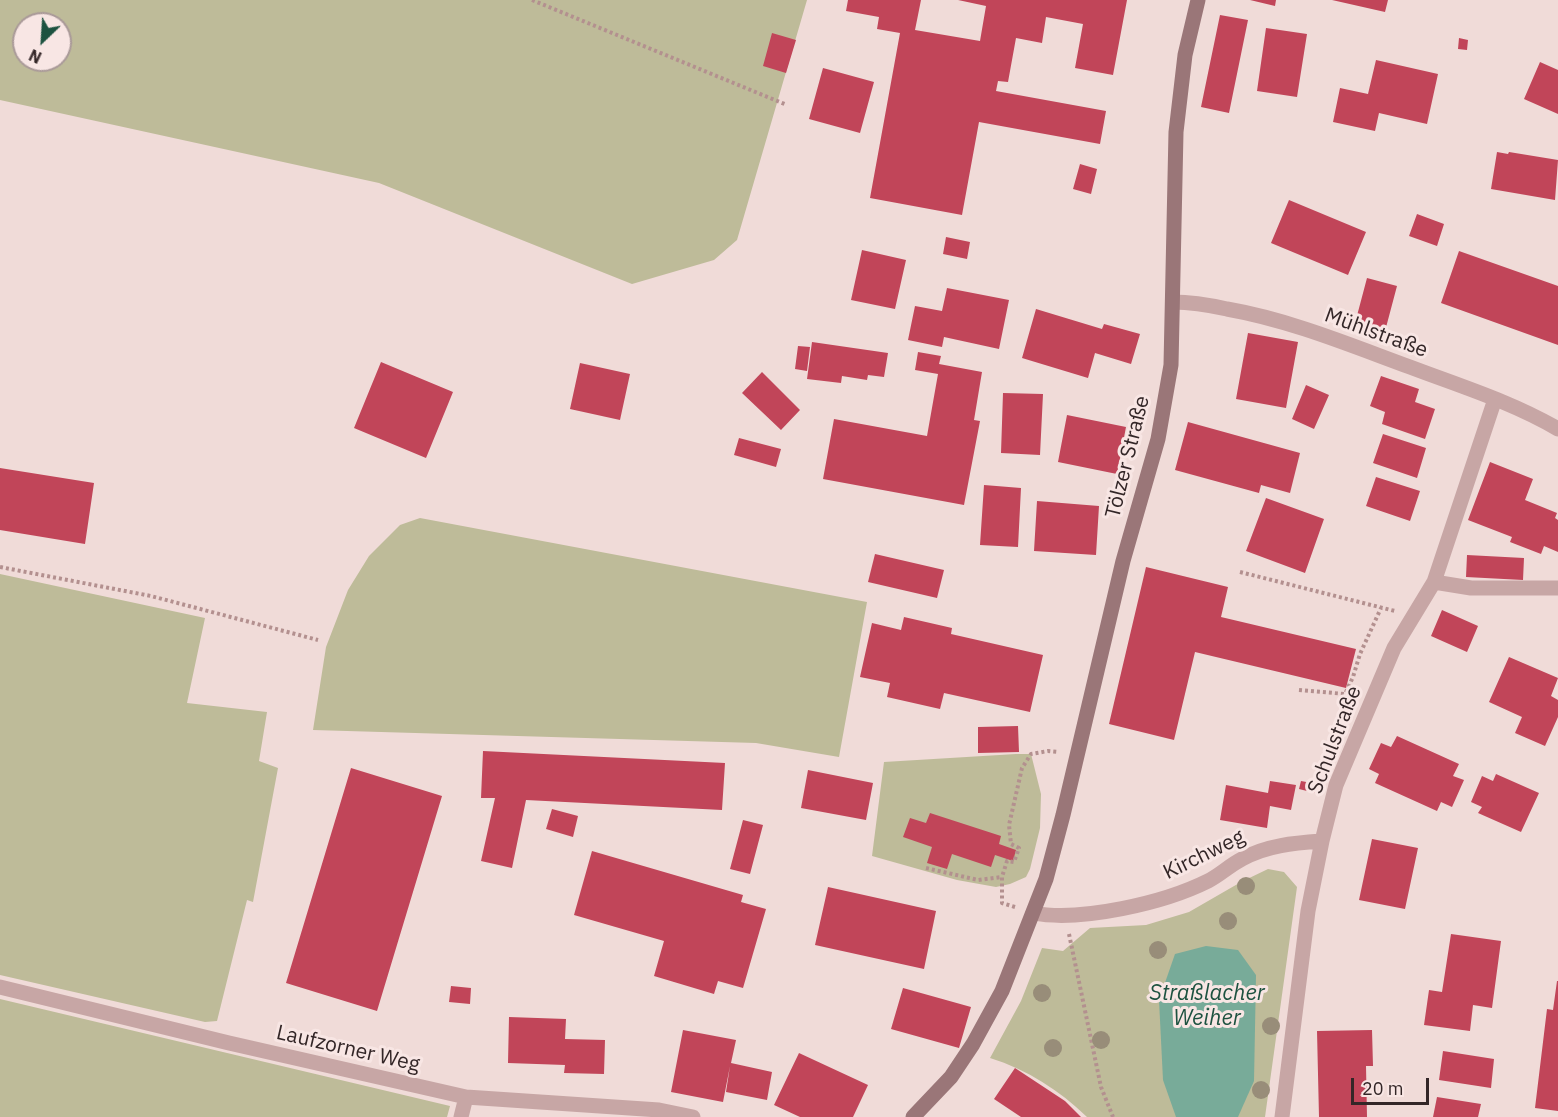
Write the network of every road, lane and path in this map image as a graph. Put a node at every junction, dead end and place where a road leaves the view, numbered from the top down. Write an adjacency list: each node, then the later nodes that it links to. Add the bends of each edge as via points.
1 (532, 0): 3 (path)
2 (1198, 0): 4 (main road, Tölzer Straße, via 1185,55 1176,132)
3 (788, 105)
4 (1173, 302): 5 (street, Mühlstraße, via 1265,316); 13 (main road, Tölzer Straße, via 1171,365 1158,439 1123,561)
5 (1495, 399): 6 (street, Mühlstraße); 9 (street, Schulstraße)
6 (1558, 429)
7 (0, 567): 11 (path, via 151,596)
8 (1240, 572): 12 (path, via 1384,608 1345,694)
9 (1434, 582): 10 (street, via 1471,588); 14 (street, Schulstraße, via 1394,648 1336,786)
10 (1558, 588)
11 (318, 640)
12 (1299, 690)
13 (1078, 755): 16 (path, via 1048,750 1031,754 1022,768 1009,825 1011,844 1019,848 1014,861 1007,861); 17 (main road, Tölzer Straße, via 1046,879)
14 (1322, 840): 18 (street, Kirchweg, via 1283,843 1244,857 1208,881 1169,897); 25 (street, Schulstraße, via 1308,911)
15 (926, 868): 16 (path, via 978,880)
16 (1002, 877): 17 (path, via 1002,903)
17 (1033, 913): 18 (street, Kirchweg); 23 (main road, Tölzer Straße, via 1002,991 973,1044 951,1077)
18 (1066, 916): 24 (path, via 1101,1087)
19 (0, 987): 20 (street, Laufzorner Weg)
20 (466, 1097): 21 (street); 22 (street, Laufzorner Weg, via 659,1110)
21 (461, 1117)
22 (693, 1117)
23 (914, 1117)
24 (1113, 1117)
25 (1282, 1117)

